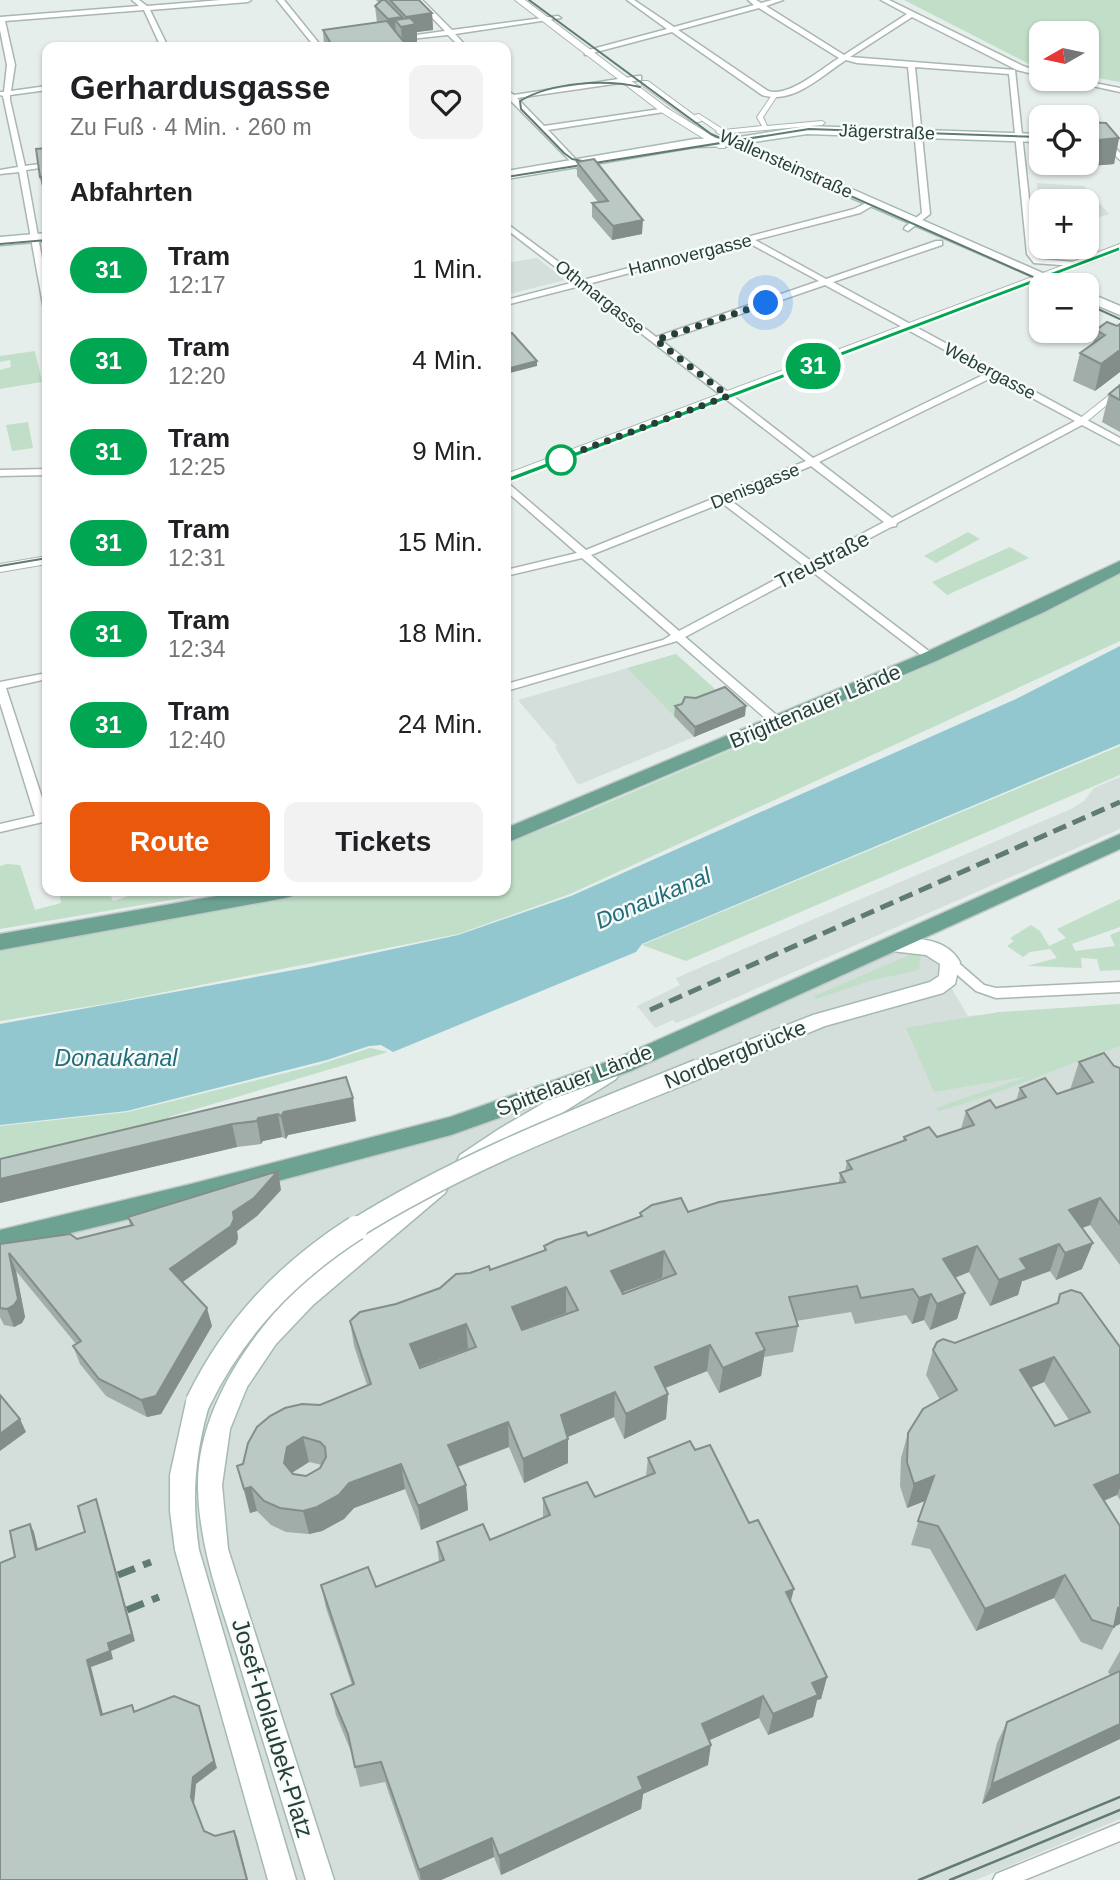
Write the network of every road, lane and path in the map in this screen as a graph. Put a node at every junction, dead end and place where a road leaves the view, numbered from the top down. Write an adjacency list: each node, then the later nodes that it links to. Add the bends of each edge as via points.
1 (135, 0): 12 (street)
2 (248, 0): 12 (street)
3 (280, 0): 21 (street)
4 (418, 0): 18 (street)
5 (519, 0): 16 (street, Wallensteinstraße)
6 (534, 0): 14 (street, Wallensteinstraße)
7 (630, 0): 17 (street)
8 (751, 0): 11 (street)
9 (780, 0): 11 (street)
10 (884, 0): 13 (street)
11 (761, 5): 17 (street); 25 (street)
12 (146, 8): 15 (street); 20 (street)
13 (912, 14): 25 (street); 27 (street)
14 (558, 18): 16 (street); 23 (street, Wallensteinstraße)
15 (1, 19): 33 (street, via 11,65)
16 (544, 20): 18 (street); 24 (street, Wallensteinstraße)
17 (674, 30): 23 (street); 34 (street)
18 (450, 33): 19 (street); 22 (street)
19 (399, 40)
20 (163, 42)
21 (315, 42)
22 (459, 42)
23 (600, 49): 24 (street); 28 (street, Wallensteinstraße)
24 (588, 52): 29 (street, Wallensteinstraße)
25 (843, 57): 26 (street); 34 (street)
26 (911, 65): 42 (street); 44 (street, via 1012,72)
27 (1029, 71)
28 (638, 78): 29 (street); 43 (street, Wallensteinstraße)
29 (624, 80): 35 (street); 37 (street, Wallensteinstraße)
30 (1099, 86): 32 (street)
31 (42, 89): 33 (street)
32 (1120, 90)
33 (3, 94): 51 (street)
34 (777, 97): 40 (street, via 760,117)
35 (511, 98)
36 (511, 100): 41 (street)
37 (664, 110): 41 (street); 43 (street, Wallensteinstraße)
38 (696, 115): 43 (street)
39 (822, 123): 40 (street)
40 (765, 127): 43 (street)
41 (542, 129): 50 (street)
42 (918, 133): 43 (main road, Jägerstraße, via 824,129); 44 (main road, Jägerstraße); 56 (street, via 926,214)
43 (726, 137): 50 (main road, Jägerstraße); 55 (main road, Wallensteinstraße)
44 (1019, 137): 45 (main road, Jägerstraße); 64 (street, via 1032,259)
45 (1029, 137)
46 (1100, 141): 47 (main road); 48 (street)
47 (1120, 142)
48 (1120, 158)
49 (42, 166): 51 (street)
50 (578, 167): 53 (main road, Jägerstraße); 54 (main road, Jägerstraße)
51 (22, 169): 52 (street); 61 (street)
52 (0, 172)
53 (511, 174)
54 (511, 180)
55 (869, 206): 56 (main road, Wallensteinstraße); 58 (street, Hannovergasse)
56 (912, 225): 60 (main road, Wallensteinstraße); 67 (main road, Wallensteinstraße)
57 (511, 229): 70 (street, Othmargasse)
58 (749, 240): 68 (street, Webergasse); 70 (street, Hannovergasse)
59 (0, 241): 61 (main road)
60 (939, 243): 68 (street); 69 (main road, Wallensteinstraße)
61 (38, 244): 62 (main road); 65 (street)
62 (0, 249)
63 (1118, 250): 64 (street)
64 (1074, 264): 66 (street)
65 (42, 272)
66 (1058, 273)
67 (1029, 276)
68 (825, 282): 76 (street, Webergasse); 77 (street)
69 (1027, 282): 76 (street)
70 (582, 283): 71 (street, Hannovergasse); 77 (street, Othmargasse)
71 (511, 302)
72 (1099, 302): 73 (main road)
73 (1120, 312)
74 (1099, 314): 75 (main road)
75 (1120, 323)
76 (908, 328): 78 (street, Webergasse); 80 (street)
77 (656, 340): 80 (street, Othmargasse)
78 (994, 373): 81 (street, Webergasse); 83 (street, Denisgasse)
79 (1120, 391): 81 (street, Treustraße)
80 (728, 396): 83 (street, Othmargasse); 86 (street)
81 (1082, 421): 82 (street, Webergasse); 89 (street, Treustraße)
82 (1120, 442)
83 (813, 462): 88 (street, Denisgasse); 89 (street, Othmargasse)
84 (42, 472): 85 (street)
85 (0, 473)
86 (511, 476)
87 (511, 490): 90 (street)
88 (723, 499): 90 (street, Denisgasse); 92 (street)
89 (893, 524): 92 (street, Treustraße)
90 (585, 554): 95 (street, Denisgasse); 96 (street)
91 (42, 560): 94 (street)
92 (811, 565): 96 (street, Treustraße); 97 (street)
93 (1120, 566): 97 (main road, Brigittenauer Lände)
94 (0, 568)
95 (511, 571)
96 (679, 636): 100 (street, Treustraße); 101 (street)
97 (930, 657): 101 (main road, Brigittenauer Lände)
98 (42, 677): 99 (street)
99 (0, 686): 102 (street)
100 (511, 687)
101 (777, 722): 105 (main road, Brigittenauer Lände)
102 (42, 809)
103 (42, 819): 104 (street)
104 (0, 828)
105 (511, 834)
106 (1120, 841): 111 (main road, Spittelauer Lände)
107 (257, 896): 109 (main road)
108 (0, 936): 109 (street)
109 (24, 937): 110 (main road)
110 (0, 942)
111 (890, 945): 112 (main road, via 929,947); 114 (main road, Spittelauer Lände)
112 (950, 962): 113 (street, via 980,988 996,993); 116 (main road, Nordbergbrücke, bridge, via 948,979 936,988 820,1020 474,1164 366,1222 306,1266 263,1304 227,1349 198,1402 184,1446 181,1497)
113 (1120, 987)
114 (623, 1065): 115 (main road, Spittelauer Lände, via 451,1126); 117 (main road, Josef-Holaubek-Platz, via 466,1163 319,1282 259,1348 232,1394 211,1466 212,1528)
115 (0, 1240)
116 (197, 1588): 118 (main road, Josef-Holaubek-Platz)
117 (241, 1629): 118 (main road); 121 (main road, Josef-Holaubek-Platz)
118 (213, 1642): 120 (main road, Josef-Holaubek-Platz)
119 (1120, 1832): 122 (street)
120 (282, 1880)
121 (320, 1880)
122 (1002, 1880)

